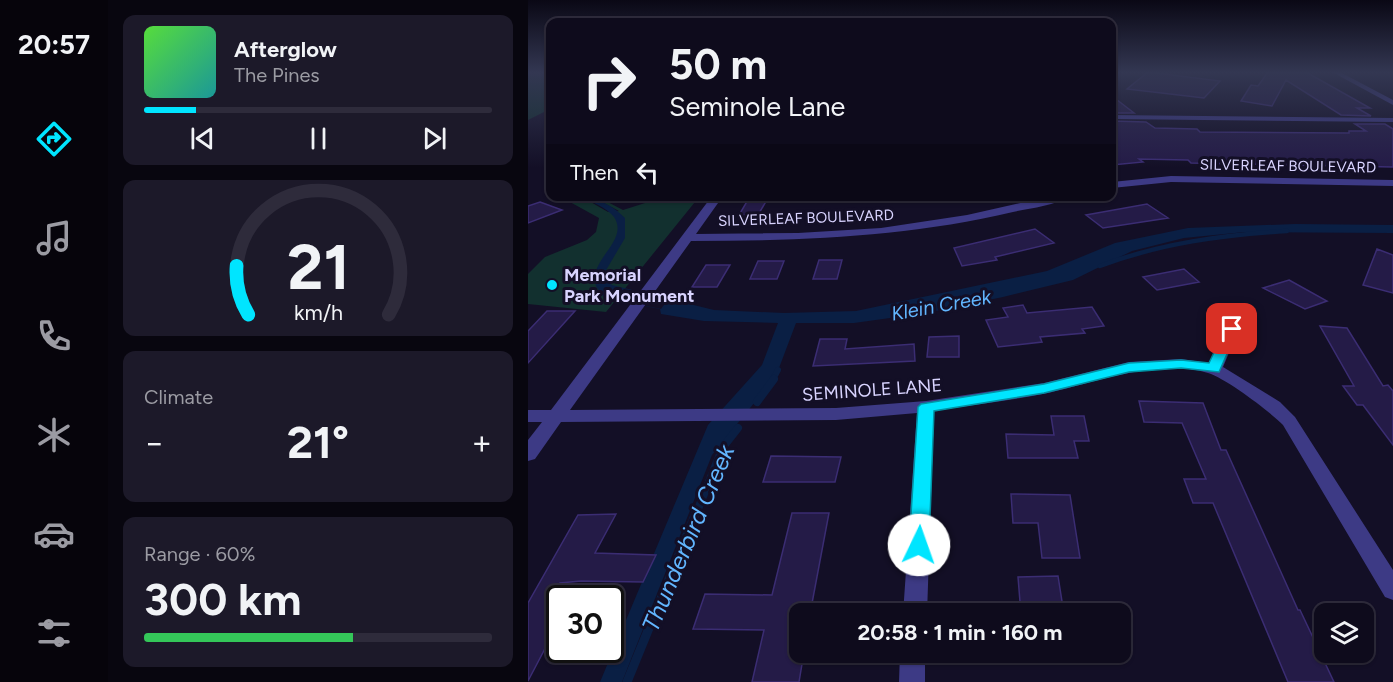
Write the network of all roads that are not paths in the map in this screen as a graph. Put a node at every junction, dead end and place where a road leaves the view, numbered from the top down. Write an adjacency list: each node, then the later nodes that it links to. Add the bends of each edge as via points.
1 (1116, 117): 2 (street)
2 (1393, 120)
3 (1393, 183): 4 (street, SILVERLEAF BOULEVARD, via 1171,179)
4 (1116, 185)
5 (714, 201): 7 (street)
6 (1045, 201): 7 (street, SILVERLEAF BOULEVARD, via 906,229 786,237)
7 (688, 237): 12 (street)
8 (1232, 329): 9 (street)
9 (1214, 369): 10 (street, SEMINOLE LANE, via 1181,364 1129,367 1044,388); 14 (street, via 1274,406 1289,421)
10 (926, 407): 12 (street, SEMINOLE LANE, via 836,414); 15 (street)
11 (528, 416): 12 (street, SEMINOLE LANE)
12 (556, 416): 13 (street)
13 (528, 454)
14 (1393, 590)
15 (916, 603)
16 (913, 663): 17 (street)
17 (912, 682)

